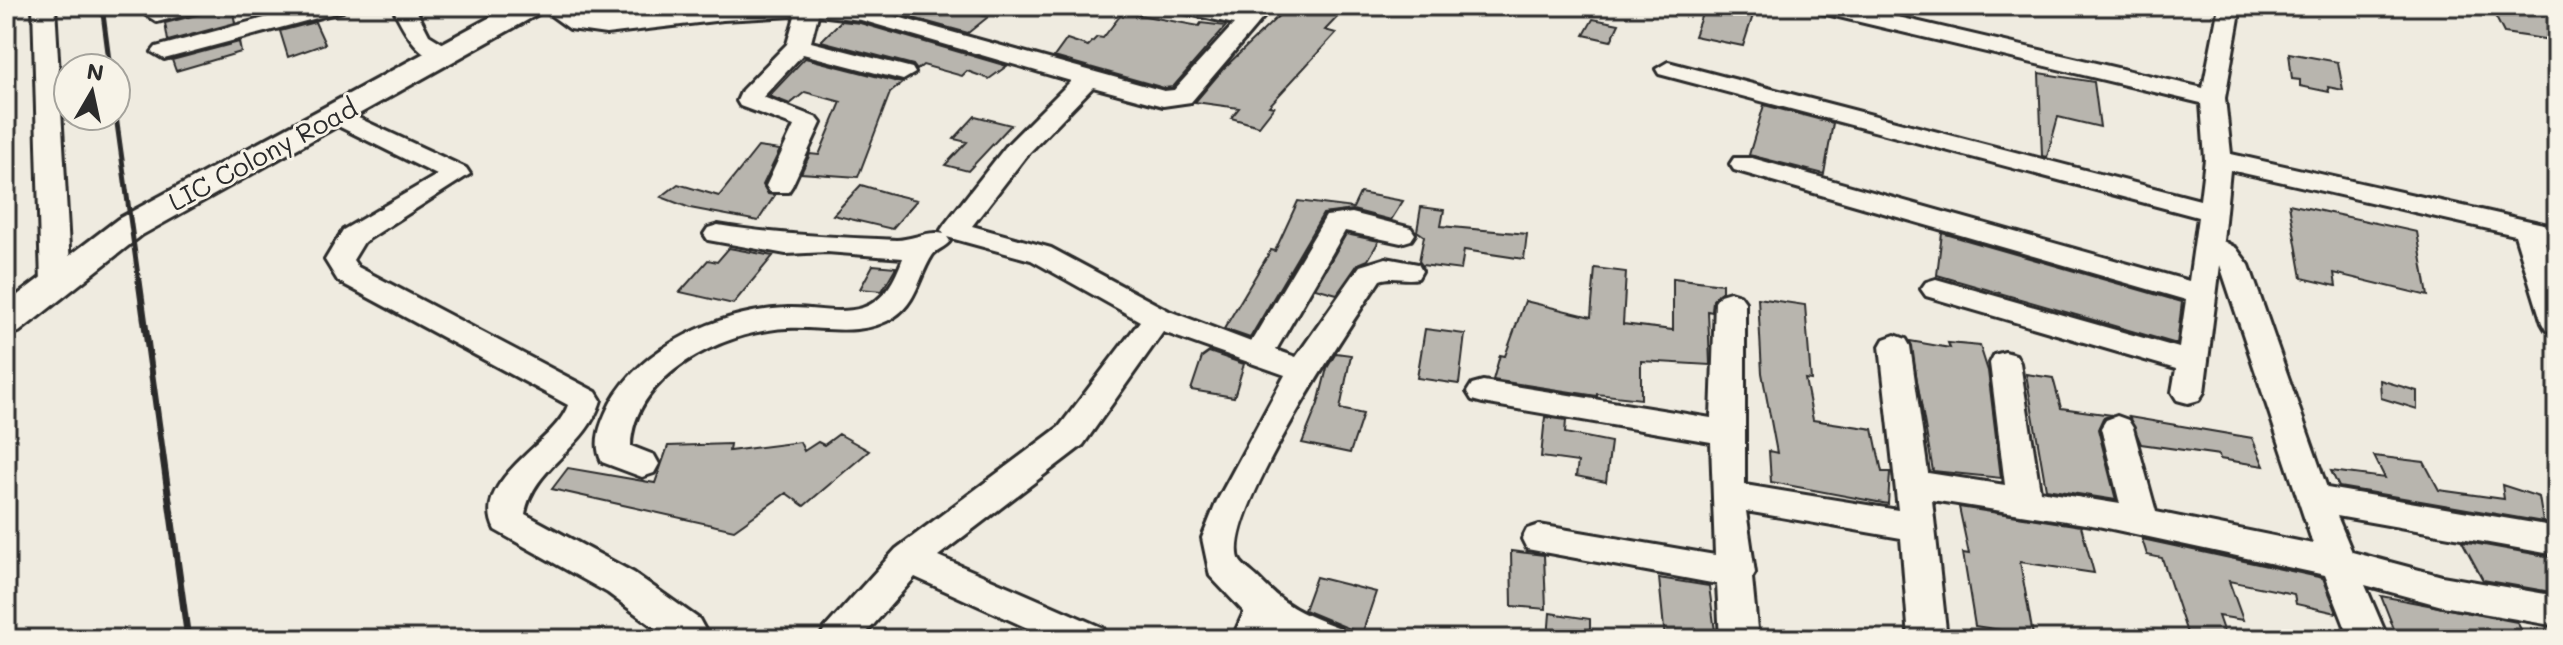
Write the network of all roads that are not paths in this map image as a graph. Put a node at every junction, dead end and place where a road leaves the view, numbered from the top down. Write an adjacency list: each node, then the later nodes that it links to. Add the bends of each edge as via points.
1 (44, 6): 34 (street)
2 (192, 6): 12 (street)
3 (335, 6): 14 (street)
4 (403, 6): 15 (street, via 420,39)
5 (532, 6): 15 (main road, LIC Colony Road)
6 (549, 6): 10 (street, via 578,24 606,27 723,13)
7 (1183, 6): 11 (street)
8 (1822, 6): 19 (street)
9 (2230, 6): 19 (street)
10 (808, 10): 13 (street); 18 (street, via 864,14)
11 (1255, 13): 18 (street, via 1182,97 1173,100)
12 (157, 15)
13 (798, 46): 17 (street); 23 (street, via 749,101 808,123)
14 (164, 52)
15 (448, 54): 20 (main road, LIC Colony Road)
16 (1668, 69): 24 (street)
17 (903, 73)
18 (1088, 78): 25 (street, via 982,188)
19 (2213, 98): 21 (street)
20 (337, 116): 34 (main road, LIC Colony Road, via 130,227); 63 (street, via 457,174 353,236 339,260 348,274 585,400 583,415 508,499 507,520 621,583)
21 (2218, 159): 24 (street); 26 (street)
22 (1743, 164): 36 (street)
23 (779, 186)
24 (2212, 212): 30 (street)
25 (955, 230): 31 (street); 39 (street, via 1041,254)
26 (2527, 230): 29 (street); 33 (street)
27 (718, 234): 31 (street, via 786,245)
28 (1401, 234): 42 (street, via 1336,222)
29 (2557, 236)
30 (2208, 245): 36 (street); 52 (street, via 2235,265)
31 (921, 248): 48 (street, via 905,286 881,312 834,320 777,319 691,345 658,366 617,423 614,453)
32 (1408, 271): 44 (street, via 1386,267 1370,273)
33 (2548, 273): 40 (street)
34 (56, 283): 38 (main road, LIC Colony Road)
35 (1936, 289): 36 (street, via 2190,377)
36 (2200, 294)
37 (1730, 302): 47 (street)
38 (10, 315)
39 (1158, 318): 42 (street); 57 (street, via 1071,436)
40 (2557, 323)
41 (1895, 346): 49 (street)
42 (1259, 354): 44 (street)
43 (2005, 363): 51 (street)
44 (1303, 370): 61 (street, via 1219,538 1223,566)
45 (1483, 392): 47 (street)
46 (2117, 428): 53 (street)
47 (1727, 433): 50 (street)
48 (642, 464)
49 (1913, 484): 51 (street); 54 (street)
50 (1728, 495): 54 (street); 59 (street)
51 (2024, 499): 53 (street)
52 (2314, 499): 56 (street); 58 (street)
53 (2142, 522): 58 (street)
54 (1919, 527): 64 (street)
55 (1539, 539): 59 (street)
56 (2557, 541)
57 (909, 559): 62 (street); 65 (street)
58 (2337, 563): 60 (street, via 2442,591); 69 (street)
59 (1737, 573): 68 (street)
60 (2557, 611)
61 (1258, 624): 67 (street, via 1281,622)
62 (1035, 629): 66 (street)
63 (689, 636)
64 (1936, 637)
65 (838, 639)
66 (1090, 639)
67 (1327, 639)
68 (1739, 639)
69 (2369, 639)

